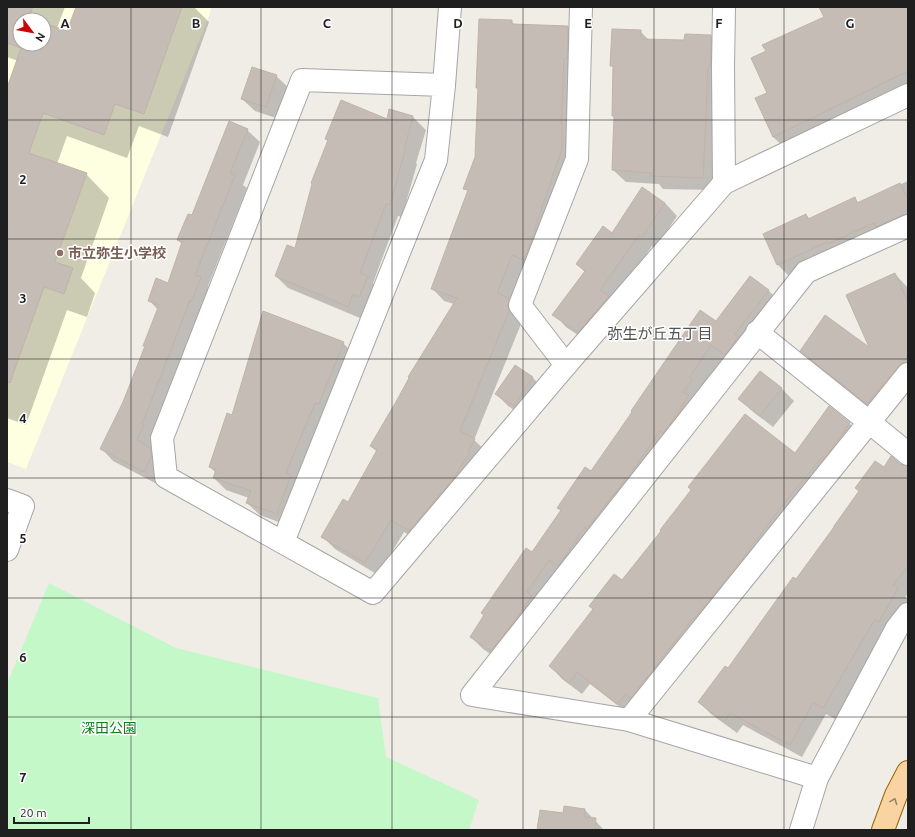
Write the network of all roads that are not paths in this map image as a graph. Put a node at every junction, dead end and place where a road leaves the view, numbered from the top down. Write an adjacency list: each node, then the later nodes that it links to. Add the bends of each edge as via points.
1 (450, 7): 4 (street)
2 (581, 7): 9 (street, via 577,159 520,305)
3 (724, 7): 6 (street)
4 (444, 85): 14 (street, via 436,160); 14 (street, via 302,80 162,438 166,477)
5 (908, 95): 6 (street)
6 (724, 183): 9 (street)
7 (908, 226): 8 (street, via 806,272)
8 (757, 332): 11 (street); 17 (street, via 472,695)
9 (566, 365): 14 (street, via 373,593)
10 (908, 374): 11 (street)
11 (869, 421): 12 (street); 17 (street)
12 (908, 454)
13 (7, 500): 15 (street, via 23,506)
14 (283, 542)
15 (7, 550)
16 (908, 614): 19 (street, via 897,628)
17 (629, 720): 19 (street)
18 (908, 772): 21 (main road, one-way to 18)
19 (817, 778): 20 (street)
20 (801, 830)
21 (883, 830)

